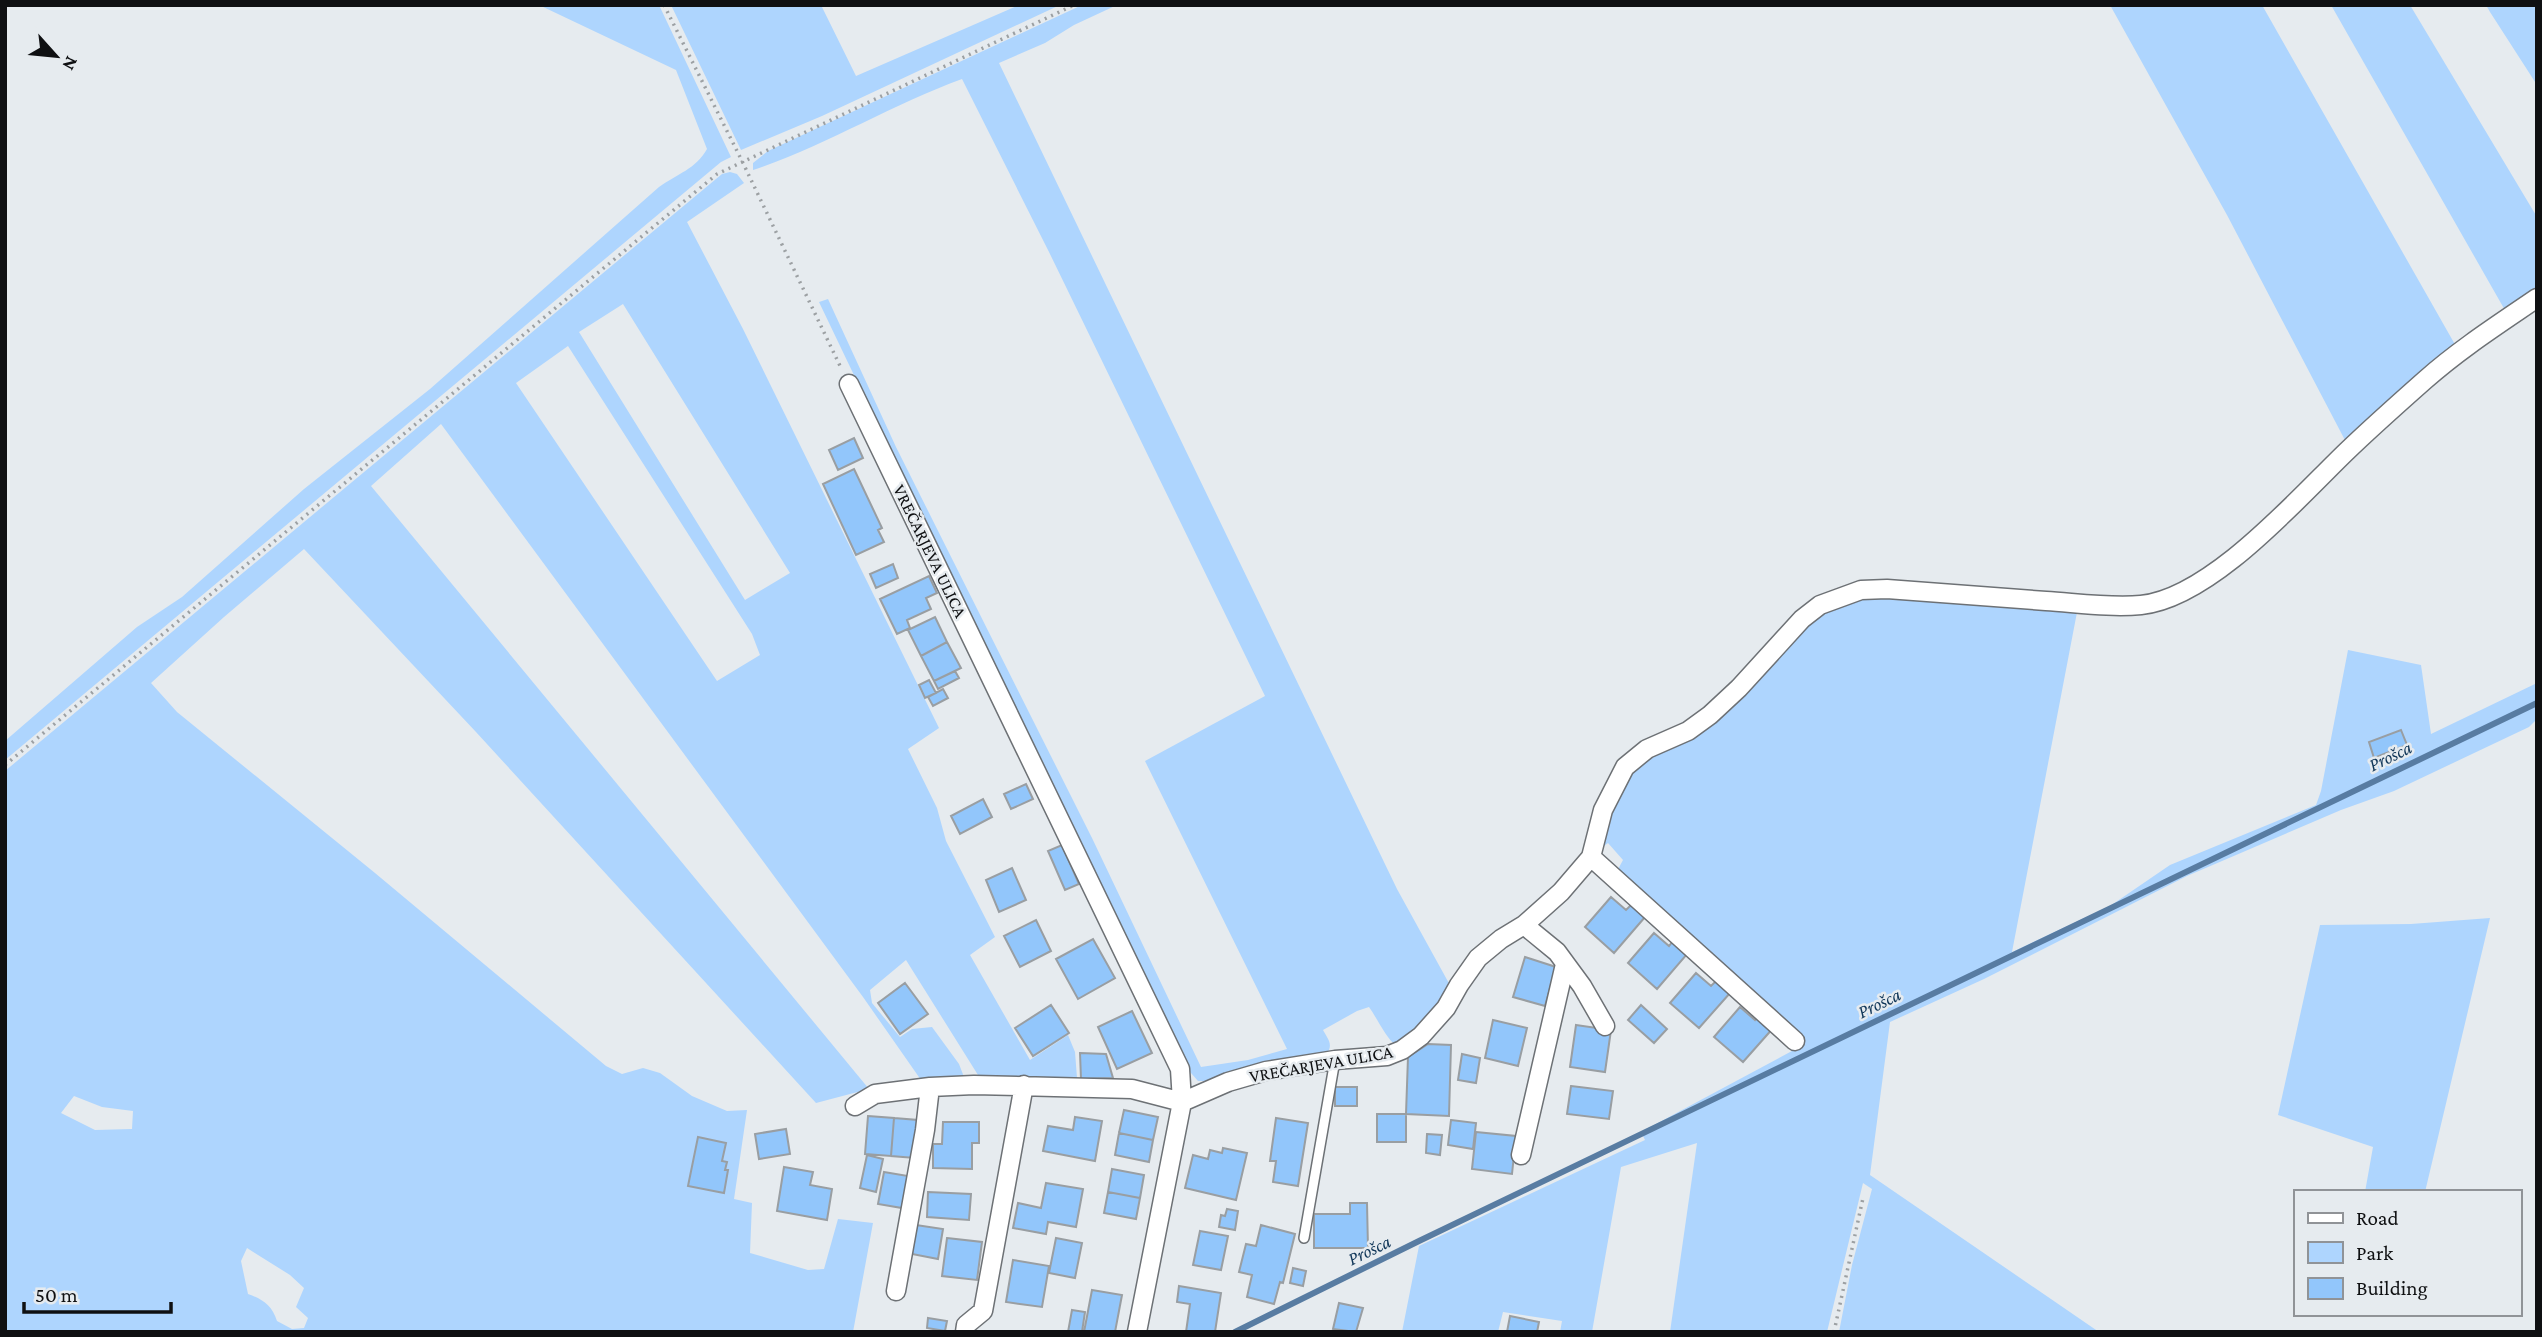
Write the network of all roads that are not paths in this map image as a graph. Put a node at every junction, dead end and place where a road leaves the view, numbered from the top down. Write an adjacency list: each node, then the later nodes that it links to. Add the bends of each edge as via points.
1 (2537, 298): 3 (street, VREČARJEVA ULICA, via 2427,379 2228,563 2162,600 2141,605 2075,603 1887,589 1861,590 1820,605 1710,715 1688,731 1647,749 1625,767 1603,810)
2 (849, 384): 11 (street, VREČARJEVA ULICA, via 1180,1069)
3 (1591, 857): 4 (street, VREČARJEVA ULICA); 7 (street)
4 (1524, 925): 5 (street); 8 (street, VREČARJEVA ULICA, via 1478,958 1446,1008 1402,1050 1387,1056)
5 (1565, 964): 6 (street); 13 (street)
6 (1605, 1026)
7 (1795, 1041)
8 (1335, 1060): 11 (street, VREČARJEVA ULICA, via 1266,1071); 14 (lane)
9 (1024, 1085): 10 (street); 11 (street, via 1132,1089); 16 (street, via 983,1311 966,1325)
10 (930, 1087): 12 (street, via 875,1094); 15 (street)
11 (1182, 1102): 17 (street, VREČARJEVA ULICA)
12 (855, 1106)
13 (1521, 1155)
14 (1304, 1238)
15 (896, 1291)
16 (965, 1332)
17 (1138, 1332)

